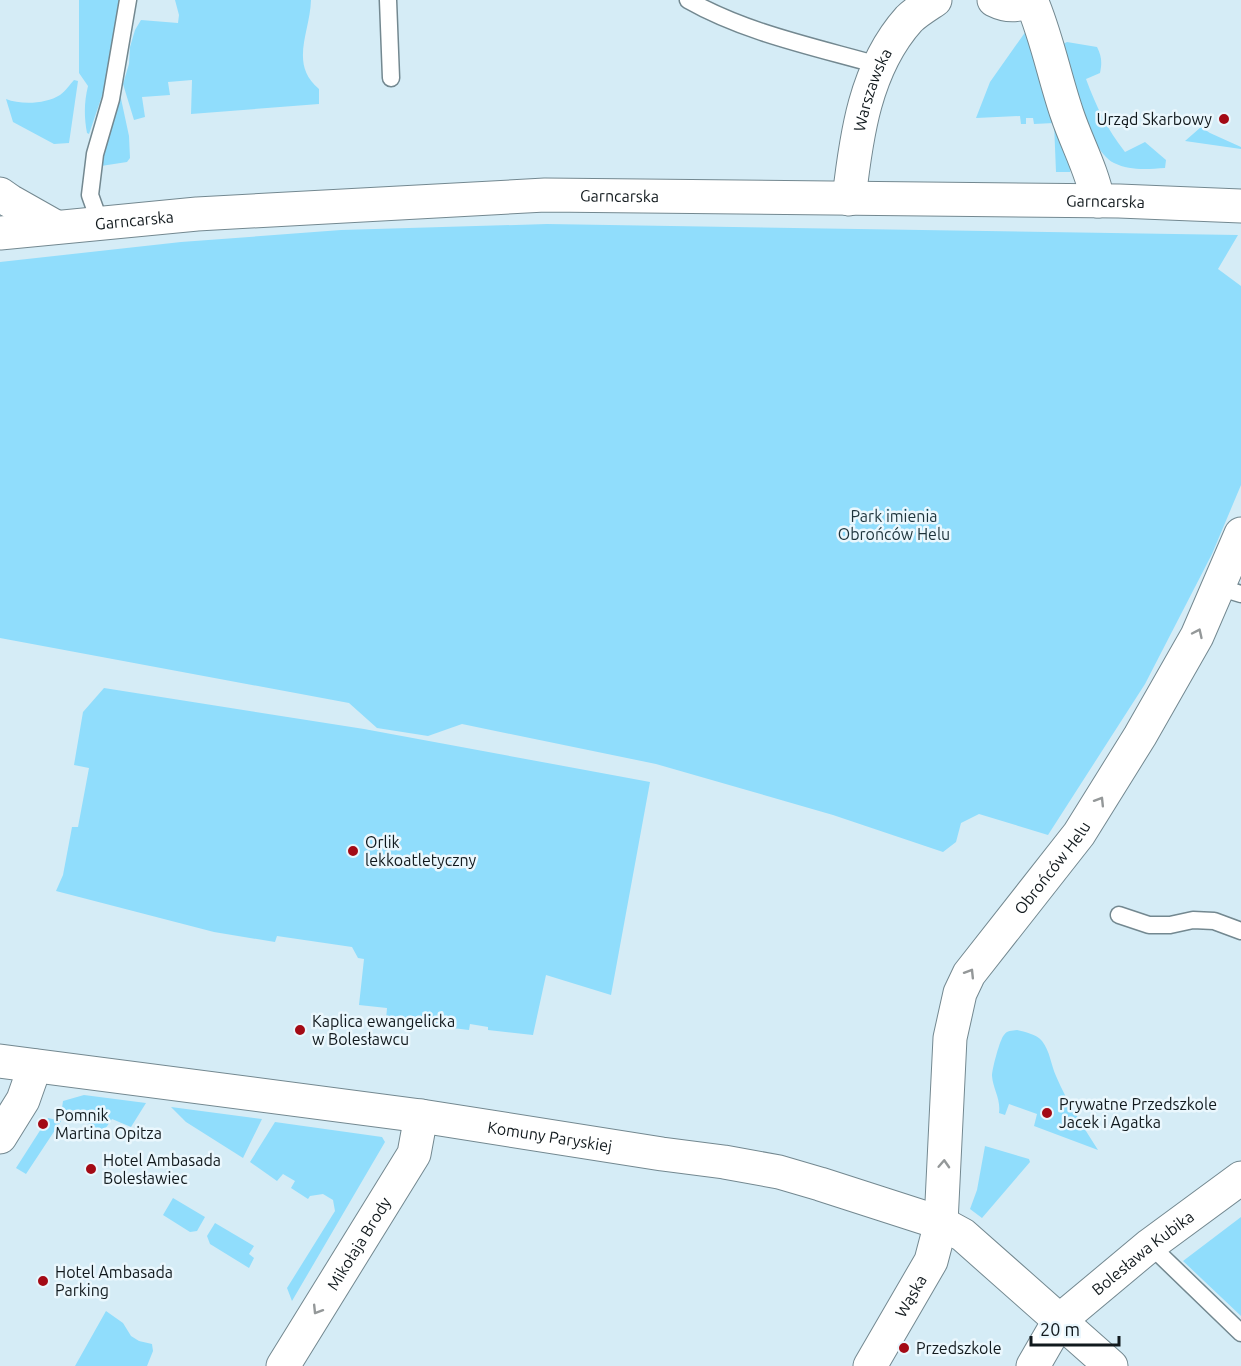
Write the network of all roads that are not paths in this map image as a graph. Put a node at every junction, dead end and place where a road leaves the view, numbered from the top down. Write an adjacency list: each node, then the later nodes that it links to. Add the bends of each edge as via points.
1 (128, 0): 13 (lane, via 111,99 95,154 90,195)
2 (388, 0): 8 (lane)
3 (688, 0): 7 (lane, via 773,36)
4 (935, 0): 7 (street, Warszawska, via 911,17)
5 (994, 0): 6 (street, via 1009,5)
6 (1030, 0): 11 (street, via 1041,23 1067,115 1093,176)
7 (878, 65): 10 (street, Warszawska, via 857,141)
8 (392, 78)
9 (0, 194): 14 (street)
10 (849, 199): 11 (street, Garncarska); 13 (street, Garncarska, via 535,195)
11 (1098, 201): 12 (street, Garncarska)
12 (1241, 206)
13 (100, 223): 14 (street, Garncarska)
14 (56, 227): 15 (street, Garncarska)
15 (0, 233)
16 (1241, 534): 17 (street, Obrońców Helu)
17 (1230, 590): 25 (street, Obrońców Helu, one-way to 17, via 950,1038 960,993 969,974 1079,834 1197,636)
18 (1119, 915): 19 (lane, via 1149,925 1214,921)
19 (1241, 931)
20 (0, 1061): 21 (street, Komuny Paryskiej)
21 (35, 1066): 22 (street, Komuny Paryskiej); 23 (street, via 23,1100)
22 (421, 1116): 25 (street, Komuny Paryskiej, via 779,1172); 29 (street, Mikołaja Brody, one-way to 29, via 414,1154)
23 (0, 1137)
24 (1241, 1178): 26 (street, Bolesława Kubika)
25 (941, 1223): 27 (street, Komuny Paryskiej, via 963,1235); 30 (street, Wąska, via 931,1262)
26 (1150, 1245): 27 (street, Bolesława Kubika); 28 (lane)
27 (1059, 1321): 31 (street, Bolesława Kubika); 32 (street, Komuny Paryskiej)
28 (1241, 1333)
29 (283, 1366)
30 (870, 1366)
31 (1034, 1366)
32 (1111, 1366)

